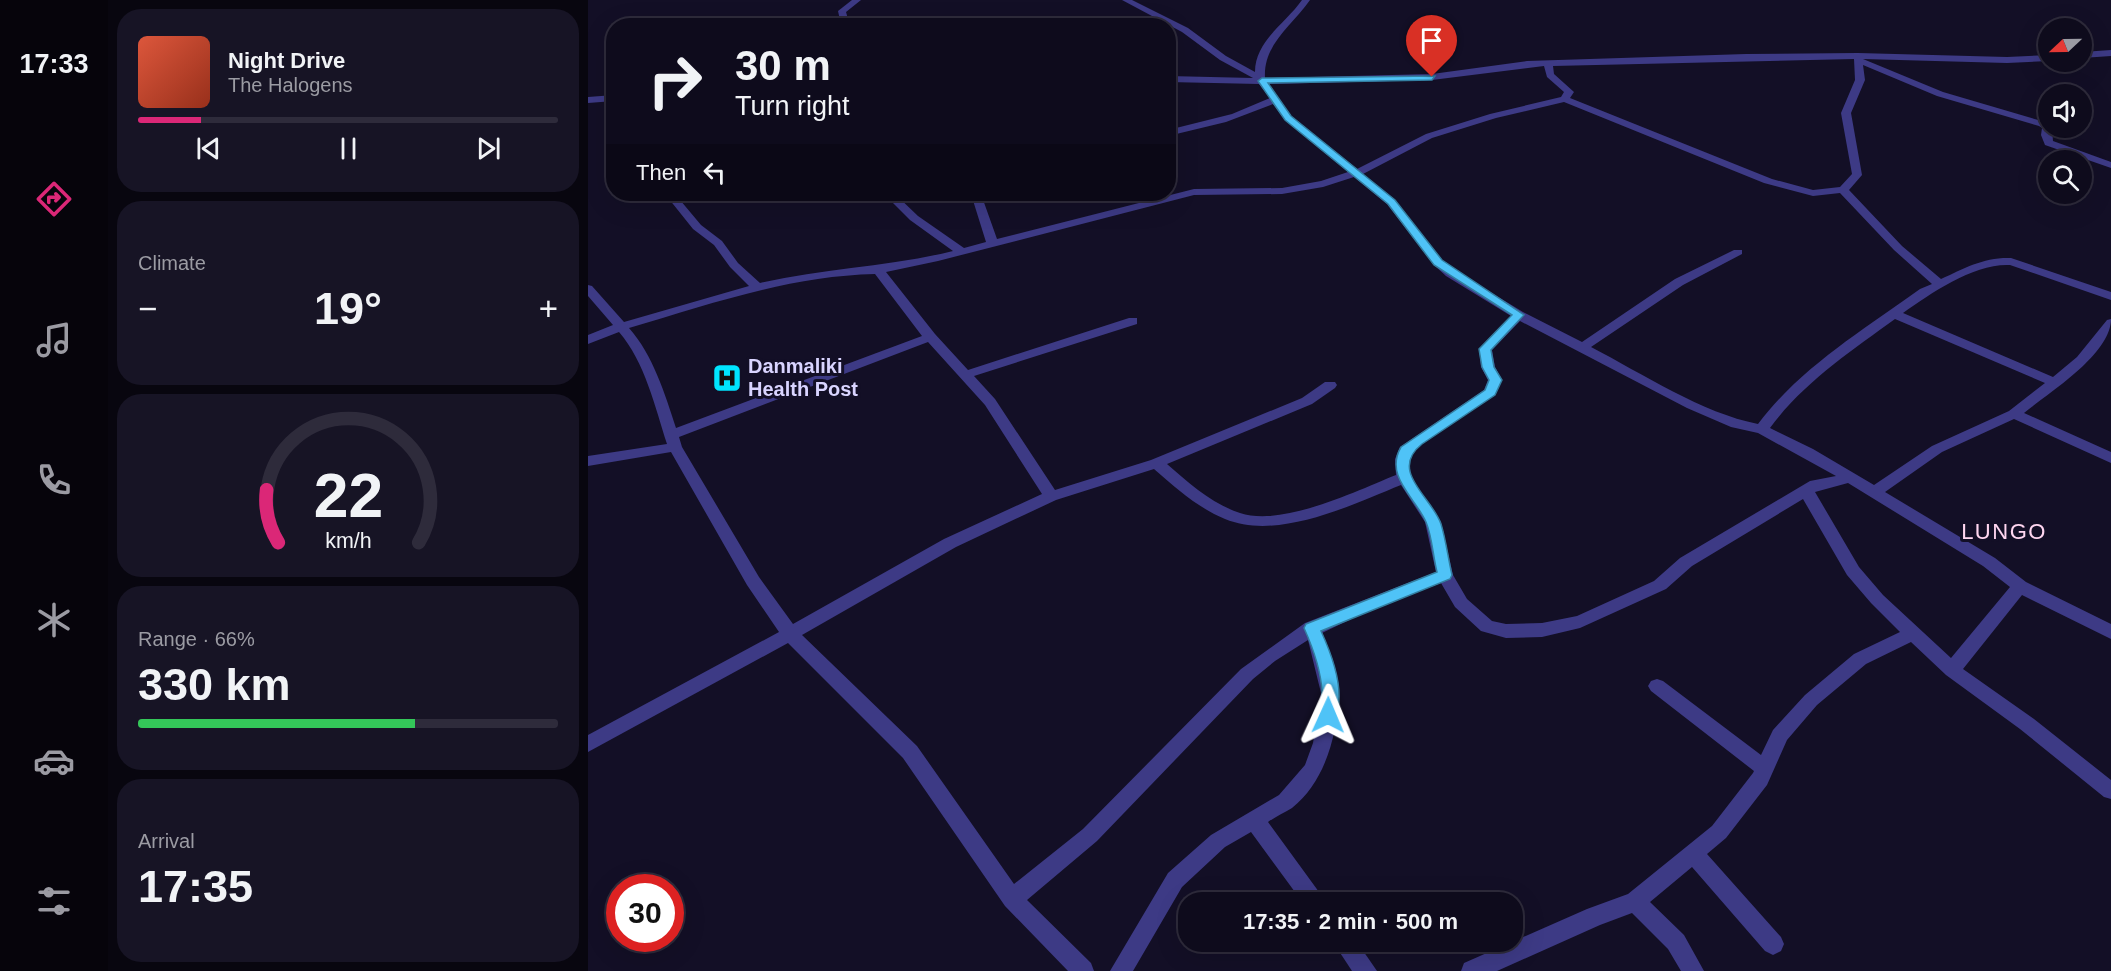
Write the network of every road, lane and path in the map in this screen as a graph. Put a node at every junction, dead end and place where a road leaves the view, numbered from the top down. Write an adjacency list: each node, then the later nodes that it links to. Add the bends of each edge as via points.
1 (857, 0): 4 (street, via 842,11)
2 (1126, 0): 5 (street)
3 (1306, 0): 13 (street, via 1297,15 1264,47 1258,63)
4 (844, 18)
5 (1161, 18)
6 (1176, 25): 13 (street)
7 (2111, 53): 8 (street)
8 (2092, 54)
9 (2038, 58): 10 (street)
10 (1859, 59): 11 (street); 19 (street, via 1940,94 2042,124 2047,127 2049,143); 21 (street, via 1860,80 1846,113 1857,175)
11 (1548, 63): 13 (street, via 1439,77); 15 (street, via 1550,75 1569,92)
12 (1176, 79): 13 (street)
13 (1261, 79): 17 (street)
14 (606, 99): 16 (street)
15 (1565, 99): 20 (street, via 1429,136); 21 (street, via 1768,181 1813,193)
16 (588, 100)
17 (1274, 100): 18 (street, via 1211,124); 20 (street, via 1288,118)
18 (1176, 131)
19 (2111, 165)
20 (1354, 174): 22 (street, via 1302,189 1194,192); 36 (street, via 1391,202 1438,263)
21 (1843, 190): 31 (street)
22 (1176, 196)
23 (676, 201): 32 (street)
24 (896, 201): 28 (street)
25 (978, 201): 27 (street)
26 (1158, 201): 27 (street)
27 (992, 242): 28 (street)
28 (962, 252): 30 (street)
29 (1738, 252): 42 (street, via 1679,282)
30 (878, 270): 32 (street, via 841,271); 40 (street)
31 (1939, 284): 34 (street, via 1985,263 2003,261); 35 (street)
32 (757, 287): 39 (street)
33 (588, 289): 39 (street)
34 (2111, 296)
35 (1895, 314): 44 (street); 47 (street, via 1806,379)
36 (1519, 315): 42 (street); 52 (street, via 1485,349 1488,367 1496,380 1490,392 1406,450 1402,459)
37 (1133, 321): 43 (street)
38 (2111, 323): 44 (street, via 2082,360)
39 (622, 326): 41 (street); 48 (street, via 633,340 657,391)
40 (930, 337): 43 (street); 48 (street)
41 (588, 340)
42 (1582, 348): 47 (street, via 1692,405 1736,424)
43 (965, 375): 56 (street, via 990,402)
44 (2054, 382): 46 (street)
45 (1330, 385): 51 (street, via 1307,402)
46 (2014, 414): 49 (street); 55 (street, via 1937,448)
47 (1762, 429): 53 (street)
48 (674, 441): 50 (street); 62 (street, via 753,581)
49 (2111, 458)
50 (588, 461)
51 (1156, 463): 52 (street, via 1215,507 1240,519 1263,522 1284,520); 56 (street)
52 (1404, 478): 57 (street, via 1433,522)
53 (1849, 478): 54 (street, via 1827,481); 55 (street)
54 (1807, 492): 57 (street, via 1686,562 1660,585 1580,622 1542,630 1506,631 1487,626 1461,603); 61 (street, via 1853,571)
55 (1875, 492): 58 (street, via 1989,562)
56 (1051, 496): 62 (street, via 950,543)
57 (1445, 575): 59 (street)
58 (2020, 586): 60 (street); 63 (street)
59 (1311, 628): 68 (street, via 1320,647 1330,693 1322,743 1313,769 1302,784 1286,801); 71 (street, via 1272,651 1090,835)
60 (2111, 632)
61 (1913, 633): 63 (street); 66 (street, via 1860,659 1811,700 1780,735)
62 (790, 634): 65 (street); 71 (street, via 910,752)
63 (1952, 670): 67 (street)
64 (1657, 686): 66 (street)
65 (588, 744)
66 (1765, 769): 69 (street, via 1719,832)
67 (2111, 791)
68 (1255, 821): 70 (street); 76 (street, via 1218,841 1175,880)
69 (1694, 854): 72 (street); 73 (street)
70 (1308, 892)
71 (1012, 899): 75 (street)
72 (1635, 902): 78 (street); 79 (street, via 1676,942)
73 (1773, 944)
74 (1352, 952): 77 (street)
75 (1083, 971)
76 (1121, 971)
77 (1366, 971)
78 (1472, 971)
79 (1693, 971)

